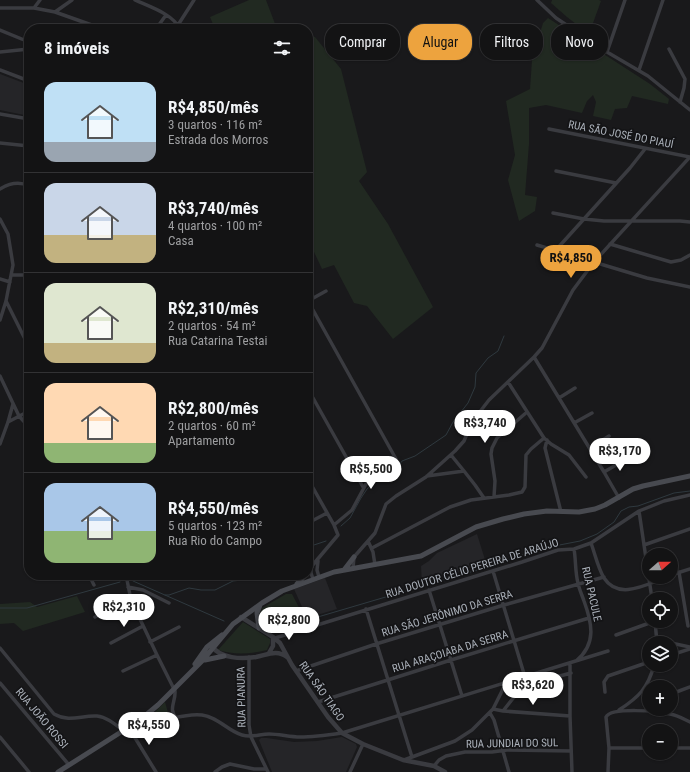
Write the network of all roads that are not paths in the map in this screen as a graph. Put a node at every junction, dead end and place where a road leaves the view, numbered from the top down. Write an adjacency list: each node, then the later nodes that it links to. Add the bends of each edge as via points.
1 (40, 0): 9 (street)
2 (72, 0): 10 (street)
3 (136, 0): 11 (street)
4 (194, 0): 15 (street)
5 (536, 0): 16 (street)
6 (625, 0): 19 (street)
7 (662, 0): 25 (street)
8 (0, 8): 9 (street)
9 (34, 8): 10 (street)
10 (55, 12): 12 (street)
11 (166, 15): 13 (street); 14 (street)
12 (89, 24)
13 (160, 24)
14 (176, 24)
15 (181, 24)
16 (565, 24)
17 (0, 30): 18 (street)
18 (24, 40)
19 (608, 49)
20 (669, 49): 27 (street, via 685,78)
21 (24, 50): 22 (street)
22 (0, 52)
23 (608, 53): 25 (street)
24 (0, 70): 26 (street)
25 (639, 70): 27 (street)
26 (24, 80)
27 (680, 102): 28 (street)
28 (690, 110)
29 (0, 114): 30 (street)
30 (24, 118)
31 (550, 129): 36 (street, RUA SÃO JOSÉ DO PIAUÍ)
32 (0, 143): 33 (street)
33 (7, 144): 34 (street); 35 (street)
34 (24, 146)
35 (0, 147)
36 (645, 148): 37 (street, RUA SÃO JOSÉ DO PIAUÍ); 39 (street)
37 (690, 157): 45 (street)
38 (556, 171): 39 (street)
39 (616, 183): 44 (street)
40 (24, 184): 41 (street, via 11,183)
41 (0, 188)
42 (553, 213): 44 (street)
43 (0, 219): 52 (street, via 8,234)
44 (584, 219): 45 (street); 49 (street)
45 (632, 221): 46 (street); 47 (street)
46 (690, 222)
47 (610, 244): 50 (street, via 671,262); 51 (street)
48 (537, 245): 49 (street)
49 (555, 251): 51 (street)
50 (690, 255)
51 (594, 262): 56 (street, via 647,278); 63 (street, via 573,290 547,341)
52 (12, 275): 53 (street); 55 (street)
53 (24, 275)
54 (0, 279): 55 (street)
55 (10, 282): 59 (street)
56 (690, 287)
57 (326, 291): 58 (street)
58 (313, 298)
59 (6, 301): 61 (street); 62 (street)
60 (313, 310): 88 (street, via 396,461)
61 (0, 320)
62 (24, 337)
63 (534, 357): 65 (street); 68 (street)
64 (0, 376): 69 (street)
65 (508, 382): 70 (street); 81 (street, via 488,400 472,422 464,441)
66 (575, 388): 68 (street)
67 (313, 398): 88 (street)
68 (559, 398): 76 (street)
69 (13, 403): 73 (street); 74 (street)
70 (527, 412): 78 (street); 91 (street, via 497,438 492,448)
71 (592, 413): 76 (street)
72 (24, 414): 73 (street)
73 (19, 416): 74 (street); 75 (street)
74 (8, 422): 79 (street)
75 (24, 422)
76 (574, 423): 80 (street)
77 (609, 436): 80 (street)
78 (546, 439): 87 (street, via 569,455); 91 (street, via 531,448 526,456 524,489 517,494); 95 (street, via 545,448)
79 (0, 444)
80 (590, 448): 84 (street)
81 (451, 455): 83 (street); 85 (street)
82 (628, 458): 84 (street)
83 (464, 471): 85 (street); 92 (street)
84 (604, 472): 93 (street)
85 (426, 476): 100 (street, via 388,501 377,529)
86 (690, 476): 93 (main road, via 633,489)
87 (586, 477)
88 (363, 487): 98 (street, via 352,510)
89 (313, 488): 96 (street)
90 (690, 495): 94 (street, RUA DOUTOR CÉLIO PEREIRA DE ARAÚJO, via 664,501)
91 (494, 497): 92 (street)
92 (484, 498): 103 (street, via 450,507)
93 (619, 498): 95 (main road, via 595,509)
94 (639, 511): 101 (street, RUA DOUTOR CÉLIO PEREIRA DE ARAÚJO); 102 (street)
95 (561, 512): 108 (main road, via 532,513 503,519 476,527 421,556)
96 (327, 513): 97 (street); 98 (street)
97 (313, 520)
98 (334, 525): 107 (street, via 338,536)
99 (690, 529): 102 (street)
100 (368, 541): 103 (street); 106 (street)
101 (591, 543): 105 (street, RUA DOUTOR CÉLIO PEREIRA DE ARAÚJO); 116 (street)
102 (644, 545): 104 (street)
103 (372, 548): 108 (street)
104 (644, 548)
105 (574, 549): 113 (street, RUA DOUTOR CÉLIO PEREIRA DE ARAÚJO, via 558,550); 122 (street, RUA PACULE)
106 (354, 557): 110 (street); 112 (main road)
107 (318, 561): 109 (street); 115 (street)
108 (375, 564): 110 (main road)
109 (313, 566)
110 (353, 568): 112 (main road)
111 (690, 569): 114 (street)
112 (344, 570): 115 (main road)
113 (493, 571): 127 (street, RUA DOUTOR CÉLIO PEREIRA DE ARAÚJO); 132 (street)
114 (679, 572): 140 (street)
115 (319, 577): 117 (main road)
116 (604, 577): 122 (street, RUA SÃO JERÔNIMO DA SERRA); 123 (street, via 610,585 618,589 636,589)
117 (313, 579)
118 (92, 580): 124 (street)
119 (127, 580): 126 (street)
120 (300, 580): 125 (main road)
121 (310, 580): 125 (main road)
122 (578, 583): 132 (street, RUA SÃO JERÔNIMO DA SERRA); 136 (street, RUA PACULE)
123 (649, 584): 128 (street)
124 (94, 585)
125 (296, 585): 130 (main road)
126 (128, 587): 129 (street); 131 (street, via 143,590)
127 (429, 590): 133 (street, RUA DOUTOR CÉLIO PEREIRA DE ARAÚJO); 137 (street)
128 (651, 592)
129 (131, 600): 134 (street); 138 (street)
130 (262, 603): 135 (main road); 142 (main road, via 256,613)
131 (169, 604)
132 (504, 605): 137 (street, RUA SÃO JERÔNIMO DA SERRA); 145 (street)
133 (366, 609): 144 (street, RUA DOUTOR CÉLIO PEREIRA DE ARAÚJO); 148 (street)
134 (95, 617)
135 (241, 617): 142 (street, RUA SÃO TIAGO); 150 (main road)
136 (589, 618): 145 (street, RUA ARAÇOIABA DA SERRA); 162 (street, RUA PACULE, via 591,641 586,651)
137 (440, 625): 148 (street, RUA SÃO JERÔNIMO DA SERRA); 160 (street)
138 (143, 626): 146 (street); 147 (street)
139 (642, 626): 143 (street)
140 (688, 626)
141 (179, 627): 146 (street)
142 (259, 628): 144 (street, RUA SÃO TIAGO)
143 (616, 635)
144 (274, 638): 155 (street); 159 (street, RUA SÃO TIAGO, via 283,647)
145 (514, 640): 160 (street, RUA ARAÇOIABA DA SERRA); 169 (street)
146 (150, 642): 156 (street)
147 (111, 643)
148 (376, 644): 166 (street, RUA SÃO JERÔNIMO DA SERRA); 171 (street)
149 (678, 645): 152 (street)
150 (212, 646): 157 (street); 161 (main road); 164 (main road, via 200,657)
151 (0, 648): 193 (street, via 54,714 69,719 102,717)
152 (690, 648): 154 (street)
153 (608, 651): 162 (street)
154 (678, 652)
155 (269, 653): 158 (street); 159 (street, via 281,654)
156 (157, 656): 165 (street); 175 (street)
157 (224, 656): 158 (street); 161 (main road)
158 (249, 657): 196 (street, RUA PIANURA)
159 (288, 658): 166 (street, RUA SÃO TIAGO)
160 (451, 660): 171 (street, RUA ARAÇOIABA DA SERRA); 179 (street)
161 (200, 662): 164 (main road)
162 (572, 663): 168 (street); 169 (street)
163 (642, 664): 177 (street, via 608,676 604,682)
164 (193, 669): 175 (main road)
165 (124, 671)
166 (296, 671): 181 (street, RUA SÃO TIAGO)
167 (652, 672): 170 (street)
168 (571, 673): 184 (street, via 522,687); 188 (street)
169 (525, 677): 173 (street)
170 (650, 679): 183 (street, via 641,694)
171 (388, 680): 181 (street, RUA ARAÇOIABA DA SERRA); 187 (street)
172 (0, 683): 206 (street, RUA JOÃO ROSSI)
173 (506, 683): 179 (street); 182 (street)
174 (690, 687): 176 (street)
175 (174, 689): 178 (main road); 180 (street)
176 (678, 691)
177 (605, 692)
178 (170, 693): 180 (street); 191 (main road)
179 (462, 696): 187 (street)
180 (174, 700): 190 (street, via 172,711)
181 (318, 702): 194 (street, RUA SÃO TIAGO)
182 (494, 709): 184 (street); 186 (street)
183 (618, 710): 185 (street); 198 (street, via 606,715)
184 (503, 711): 188 (street)
185 (642, 711)
186 (490, 713): 202 (street); 204 (street, via 472,730 455,741)
187 (399, 716): 194 (street); 204 (street)
188 (570, 716): 203 (street)
189 (676, 716): 192 (street)
190 (176, 718): 191 (street, via 154,722); 196 (street, via 203,715 211,717 238,734)
191 (138, 721): 193 (main road)
192 (690, 722)
193 (127, 729): 206 (main road); 211 (street)
194 (342, 733): 196 (street, via 298,737 269,734); 197 (street, RUA SÃO TIAGO)
195 (0, 737): 209 (street)
196 (251, 737): 208 (street, RUA PIANURA)
197 (363, 744): 205 (street, RUA SÃO TIAGO); 213 (street)
198 (609, 748): 199 (street); 217 (street)
199 (642, 748)
200 (678, 748): 201 (street)
201 (690, 748)
202 (502, 750): 203 (street, RUA JUNDIAI DO SUL); 207 (street, RUA JUNDIAI DO SUL, via 453,754 439,760); 215 (street)
203 (571, 751): 216 (street)
204 (412, 757): 205 (street)
205 (403, 760): 207 (street, RUA SÃO TIAGO)
206 (69, 765): 210 (main road)
207 (434, 766): 214 (street, RUA SÃO TIAGO)
208 (267, 770): 212 (street, via 230,764)
209 (29, 772)
210 (58, 772)
211 (156, 772)
212 (215, 772)
213 (350, 772)
214 (445, 772)
215 (509, 772)
216 (572, 772)
217 (608, 772)

